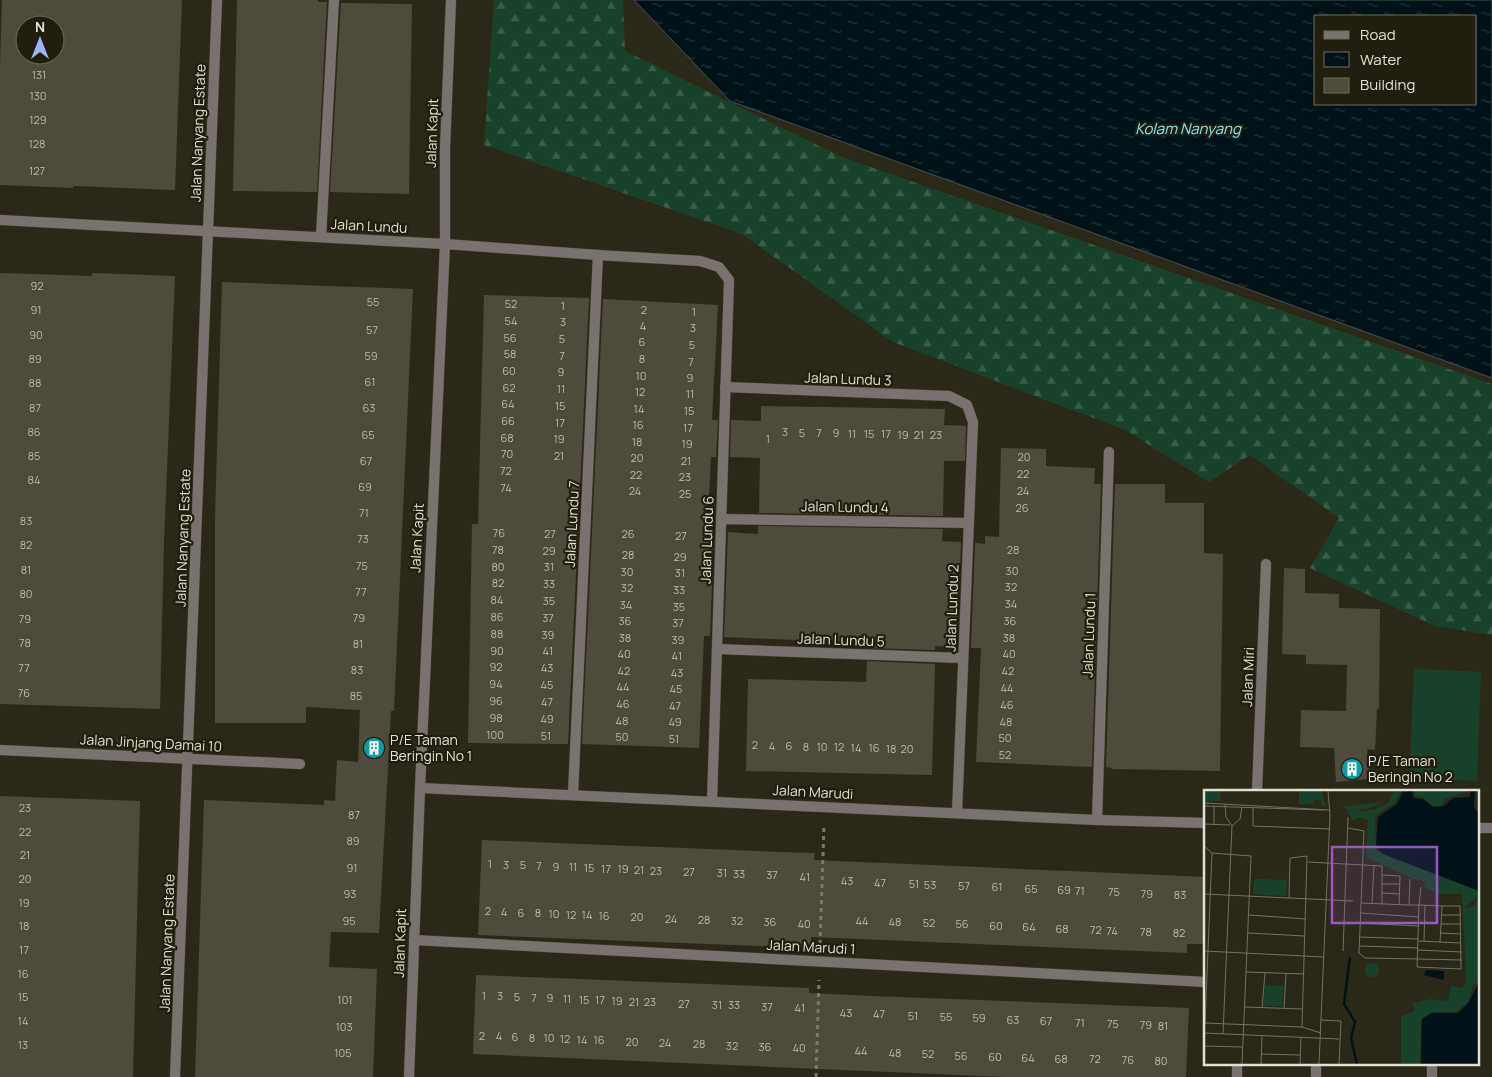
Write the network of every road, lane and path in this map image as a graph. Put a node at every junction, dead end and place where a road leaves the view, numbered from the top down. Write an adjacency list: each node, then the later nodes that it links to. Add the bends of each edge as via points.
1 (217, 0): 5 (street, Jalan Nanyang Estate)
2 (334, 0): 6 (street)
3 (451, 0): 7 (street, Jalan Kapit, via 444,149)
4 (0, 220): 5 (street, Jalan Lundu)
5 (209, 231): 6 (street, Jalan Lundu); 19 (street, Jalan Nanyang Estate)
6 (322, 237): 7 (street, Jalan Lundu)
7 (444, 244): 8 (street, Jalan Lundu); 21 (street, Jalan Kapit)
8 (598, 255): 9 (street, Jalan Lundu, via 700,261 719,267); 23 (street, Jalan Lundu 7)
9 (729, 280): 10 (street, Jalan Lundu 6)
10 (725, 387): 11 (street, Jalan Lundu 3, via 949,396); 13 (street, Jalan Lundu 6)
11 (967, 405): 14 (street, Jalan Lundu 2, via 973,422)
12 (1109, 452): 26 (street, Jalan Lundu 1)
13 (721, 519): 14 (street, Jalan Lundu 4); 16 (street, Jalan Lundu 6)
14 (968, 523): 17 (street, Jalan Lundu 2)
15 (1266, 564): 22 (street, Jalan Miri)
16 (717, 649): 17 (street, Jalan Lundu 5); 24 (street, Jalan Lundu 6)
17 (963, 658): 25 (street, Jalan Lundu 2)
18 (0, 750): 19 (street, Jalan Jinjang Damai 10)
19 (188, 759): 20 (street, Jalan Jinjang Damai 10); 33 (street, Jalan Nanyang Estate)
20 (300, 764)
21 (420, 788): 23 (street, Jalan Marudi); 28 (street, Jalan Kapit)
22 (1257, 790)
23 (573, 794): 24 (street, Jalan Marudi)
24 (712, 801): 25 (street, Jalan Marudi)
25 (957, 813): 26 (street, Jalan Marudi)
26 (1097, 820): 27 (street, Jalan Marudi)
27 (1204, 823)
28 (414, 940): 29 (street, Jalan Marudi 1); 34 (street, Jalan Kapit)
29 (1204, 982)
30 (1237, 1064): 35 (street)
31 (1316, 1064): 36 (street)
32 (1432, 1064): 37 (street)
33 (176, 1077)
34 (410, 1077)
35 (1237, 1077)
36 (1316, 1077)
37 (1432, 1077)

